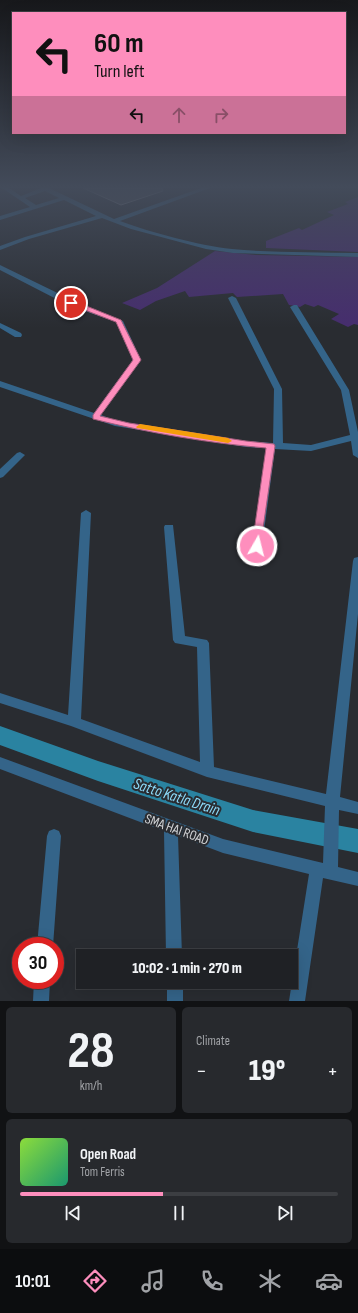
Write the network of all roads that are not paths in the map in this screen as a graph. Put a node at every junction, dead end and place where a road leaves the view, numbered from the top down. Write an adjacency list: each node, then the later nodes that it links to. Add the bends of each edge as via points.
1 (39, 235): 3 (street)
2 (158, 235): 4 (street, via 218,249)
3 (0, 248)
4 (358, 255)
5 (0, 267): 11 (street, via 71,303 119,321 137,360)
6 (232, 298): 13 (street, via 278,389)
7 (294, 307): 12 (street, via 345,390)
8 (0, 325): 9 (street)
9 (18, 335)
10 (0, 384): 11 (street)
11 (95, 417): 13 (street, via 122,424 246,444)
12 (356, 437): 13 (street, via 311,448); 15 (street)
13 (274, 446): 19 (street)
14 (20, 455): 16 (street)
15 (358, 455)
16 (0, 475)
17 (86, 513): 22 (street)
18 (170, 527): 24 (street, via 179,640 203,643)
19 (257, 546)
20 (358, 561): 25 (street)
21 (0, 698): 22 (street)
22 (74, 722): 24 (street)
23 (0, 763): 27 (street, SMA HAI ROAD)
24 (207, 771): 25 (street)
25 (332, 802): 26 (street); 29 (street)
26 (358, 808)
27 (170, 827): 29 (street, SMA HAI ROAD, via 223,846); 32 (street)
28 (54, 836): 31 (street)
29 (326, 867): 30 (street, SMA HAI ROAD); 37 (street)
30 (358, 879)
31 (46, 937)
32 (174, 949)
33 (42, 989): 35 (street)
34 (175, 989): 36 (street)
35 (41, 1001)
36 (175, 1001)
37 (297, 1001)

